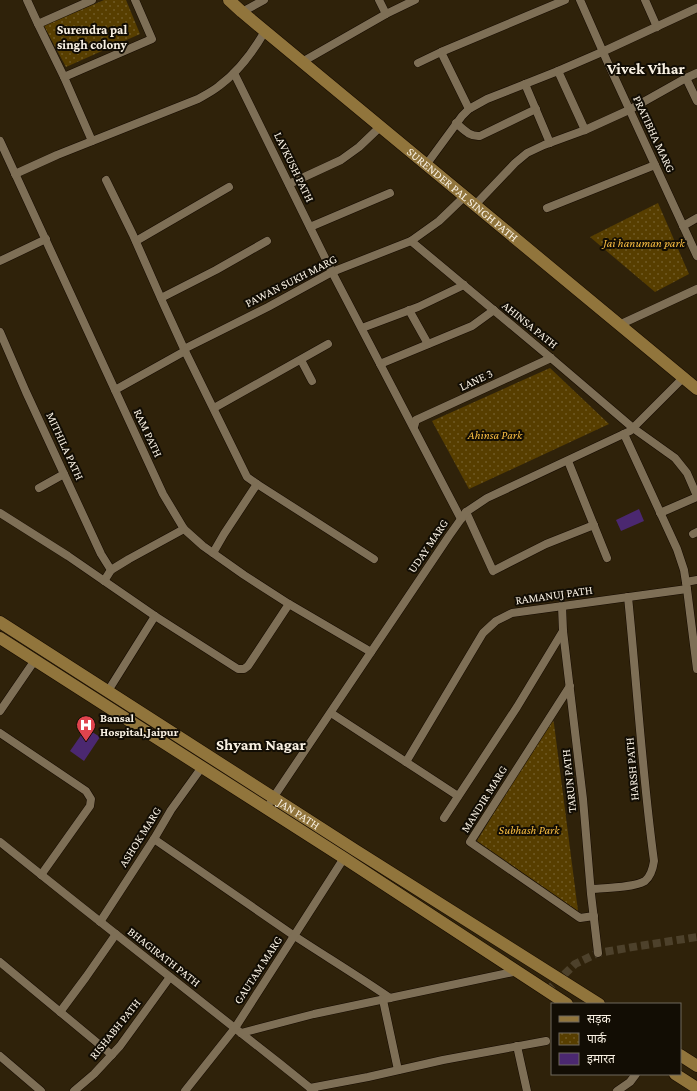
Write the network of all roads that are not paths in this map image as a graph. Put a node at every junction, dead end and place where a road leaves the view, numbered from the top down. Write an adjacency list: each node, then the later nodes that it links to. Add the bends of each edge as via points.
1 (27, 0): 14 (street)
2 (92, 0): 14 (street)
3 (135, 0): 24 (street, via 152,39)
4 (229, 0): 12 (street, SURENDER PAL SINGH PATH)
5 (264, 0): 12 (street)
6 (379, 0): 13 (street)
7 (415, 0): 13 (street)
8 (565, 0): 17 (street)
9 (580, 0): 18 (street, PRATIBHA MARG)
10 (645, 0): 15 (street)
11 (697, 8): 15 (street)
12 (242, 12): 16 (street, SURENDER PAL SINGH PATH)
13 (386, 14): 19 (street)
14 (38, 24): 24 (street)
15 (657, 27): 18 (street)
16 (265, 31): 19 (street, SURENDER PAL SINGH PATH); 22 (street)
17 (441, 52): 20 (street); 28 (street)
18 (602, 52): 21 (street); 30 (street, PRATIBHA MARG)
19 (302, 62): 32 (street, SURENDER PAL SINGH PATH)
20 (418, 62)
21 (558, 71): 26 (street); 33 (street)
22 (234, 73): 35 (street, via 198,99); 41 (street, LAVKUSH PATH)
23 (697, 73): 25 (street)
24 (64, 77): 35 (street)
25 (686, 78): 27 (street); 30 (street)
26 (525, 84): 28 (street); 29 (street)
27 (697, 101)
28 (469, 109): 31 (street)
29 (536, 109): 31 (street, via 480,136 468,134); 36 (street)
30 (629, 110): 33 (street); 38 (street, PRATIBHA MARG)
31 (456, 123): 37 (street)
32 (380, 127): 37 (street, SURENDER PAL SINGH PATH); 41 (street, via 341,160)
33 (585, 130): 36 (street)
34 (0, 141): 39 (street, RAM PATH)
35 (92, 141): 39 (street)
36 (550, 143): 45 (street, via 514,163)
37 (426, 165): 44 (street, SURENDER PAL SINGH PATH)
38 (655, 165): 46 (street); 48 (street, PRATIBHA MARG)
39 (16, 174): 50 (street, RAM PATH)
40 (106, 180): 51 (street)
41 (289, 184): 49 (street, LAVKUSH PATH)
42 (229, 187): 51 (street)
43 (390, 193): 49 (street)
44 (464, 197): 45 (street, SURENDER PAL SINGH PATH); 53 (street, PAWAN SUKH MARG, via 439,221)
45 (475, 205): 62 (street, SURENDER PAL SINGH PATH)
46 (546, 208)
47 (697, 218): 48 (street)
48 (683, 226): 54 (street, PRATIBHA MARG)
49 (310, 227): 56 (street, LAVKUSH PATH)
50 (46, 239): 55 (street); 74 (street, RAM PATH)
51 (136, 240): 59 (street)
52 (267, 241): 59 (street)
53 (411, 241): 56 (street, PAWAN SUKH MARG); 57 (street, AHINSA PATH)
54 (697, 256)
55 (0, 261)
56 (332, 272): 63 (street, LAVKUSH PATH); 67 (street, PAWAN SUKH MARG)
57 (464, 285): 60 (street); 61 (street, AHINSA PATH)
58 (697, 289): 62 (street)
59 (161, 298): 67 (street)
60 (409, 310): 63 (street); 66 (street)
61 (494, 310): 66 (street, via 472,326); 68 (street, AHINSA PATH)
62 (619, 325): 71 (street, SURENDER PAL SINGH PATH)
63 (362, 328): 70 (street, LAVKUSH PATH)
64 (0, 332): 80 (street, MITHILA PATH)
65 (328, 344): 69 (street)
66 (428, 344): 70 (street)
67 (185, 350): 74 (street, PAWAN SUKH MARG); 75 (street)
68 (552, 358): 76 (street, LANE 3, via 416,420); 77 (street, AHINSA PATH)
69 (301, 360): 72 (street); 75 (street)
70 (380, 364): 76 (street, LAVKUSH PATH)
71 (683, 378): 73 (street, SURENDER PAL SINGH PATH); 77 (street, UDAY MARG)
72 (312, 381)
73 (697, 389)
74 (115, 390): 88 (street, RAM PATH, via 163,494)
75 (214, 408): 81 (street, via 247,477)
76 (414, 427): 86 (street, LAVKUSH PATH)
77 (633, 428): 78 (street, UDAY MARG); 83 (street, AHINSA PATH, via 675,458 687,473)
78 (624, 434): 79 (street, UDAY MARG); 85 (street)
79 (568, 461): 86 (street, UDAY MARG, via 487,498); 87 (street)
80 (64, 474): 82 (street); 92 (street, MITHILA PATH)
81 (257, 484): 89 (street); 91 (street)
82 (39, 488)
83 (697, 497): 85 (street)
84 (0, 513): 94 (street)
85 (660, 513): 95 (street, via 677,549)
86 (463, 516): 87 (street, LAVKUSH PATH, via 493,571 546,544); 103 (street, UDAY MARG)
87 (594, 525): 90 (street)
88 (184, 529): 89 (street, RAM PATH); 92 (street)
89 (213, 553): 97 (street, RAM PATH)
90 (607, 558)
91 (374, 559)
92 (111, 570): 94 (street)
93 (697, 580): 95 (street, RAMANUJ PATH)
94 (104, 581): 99 (street)
95 (687, 586): 96 (street, RAMANUJ PATH); 105 (street)
96 (628, 597): 98 (street, RAMANUJ PATH); 121 (street, HARSH PATH, via 654,861 652,871 645,880 635,884)
97 (289, 604): 99 (street, via 244,669 238,669); 103 (street, RAM PATH)
98 (562, 606): 101 (street, TARUN PATH); 111 (street, RAMANUJ PATH, via 512,612 496,621 484,633)
99 (155, 616): 107 (street)
100 (0, 622): 107 (street, JAN PATH)
101 (563, 631): 106 (street, TARUN PATH); 113 (street)
102 (0, 638): 104 (street, JAN PATH)
103 (371, 652): 109 (street, UDAY MARG)
104 (36, 660): 108 (street); 112 (street, JAN PATH)
105 (697, 669)
106 (570, 686): 121 (street, TARUN PATH); 122 (street, MANDIR MARG, via 470,842 580,918)
107 (108, 691): 114 (street, JAN PATH)
108 (0, 711)
109 (330, 713): 111 (street); 114 (street, UDAY MARG)
110 (0, 732): 120 (street, via 86,791 91,799 90,806)
111 (406, 762): 113 (street)
112 (202, 767): 115 (street, JAN PATH); 117 (street, ASHOK MARG)
113 (458, 796): 116 (street)
114 (274, 797): 115 (street, UDAY MARG); 132 (street, JAN PATH)
115 (266, 808): 119 (street, JAN PATH)
116 (444, 818)
117 (154, 839): 123 (street, ASHOK MARG); 125 (street)
118 (1, 843): 120 (street, BHAGIRATH PATH)
119 (344, 858): 125 (street, GAUTAM MARG); 128 (street, JAN PATH)
120 (41, 875): 123 (street, BHAGIRATH PATH)
121 (591, 889): 122 (street, TARUN PATH)
122 (594, 916): 126 (street, TARUN PATH)
123 (100, 922): 124 (street, BHAGIRATH PATH)
124 (116, 934): 129 (street, BHAGIRATH PATH); 133 (street)
125 (294, 936): 130 (street, via 362,979); 134 (street, GAUTAM MARG)
126 (598, 953)
127 (0, 962): 133 (street)
128 (518, 971): 130 (street); 131 (street, JAN PATH)
129 (170, 977): 134 (street, BHAGIRATH PATH); 137 (street, RISHABH PATH)
130 (387, 999): 134 (street); 141 (street)
131 (566, 1003)
132 (597, 1003)
133 (60, 1012): 137 (street)
134 (238, 1031): 146 (street, BHAGIRATH PATH); 149 (street, GAUTAM MARG)
135 (546, 1041): 136 (street)
136 (517, 1046): 141 (street); 150 (street)
137 (112, 1055): 148 (street, RISHABH PATH)
138 (0, 1056): 147 (street)
139 (681, 1056): 140 (street)
140 (697, 1066)
141 (398, 1070): 146 (street)
142 (635, 1075): 144 (street)
143 (677, 1075): 145 (street)
144 (625, 1088): 151 (street)
145 (697, 1088)
146 (312, 1089)
147 (41, 1091)
148 (74, 1091)
149 (185, 1091)
150 (527, 1091)
151 (617, 1091)

